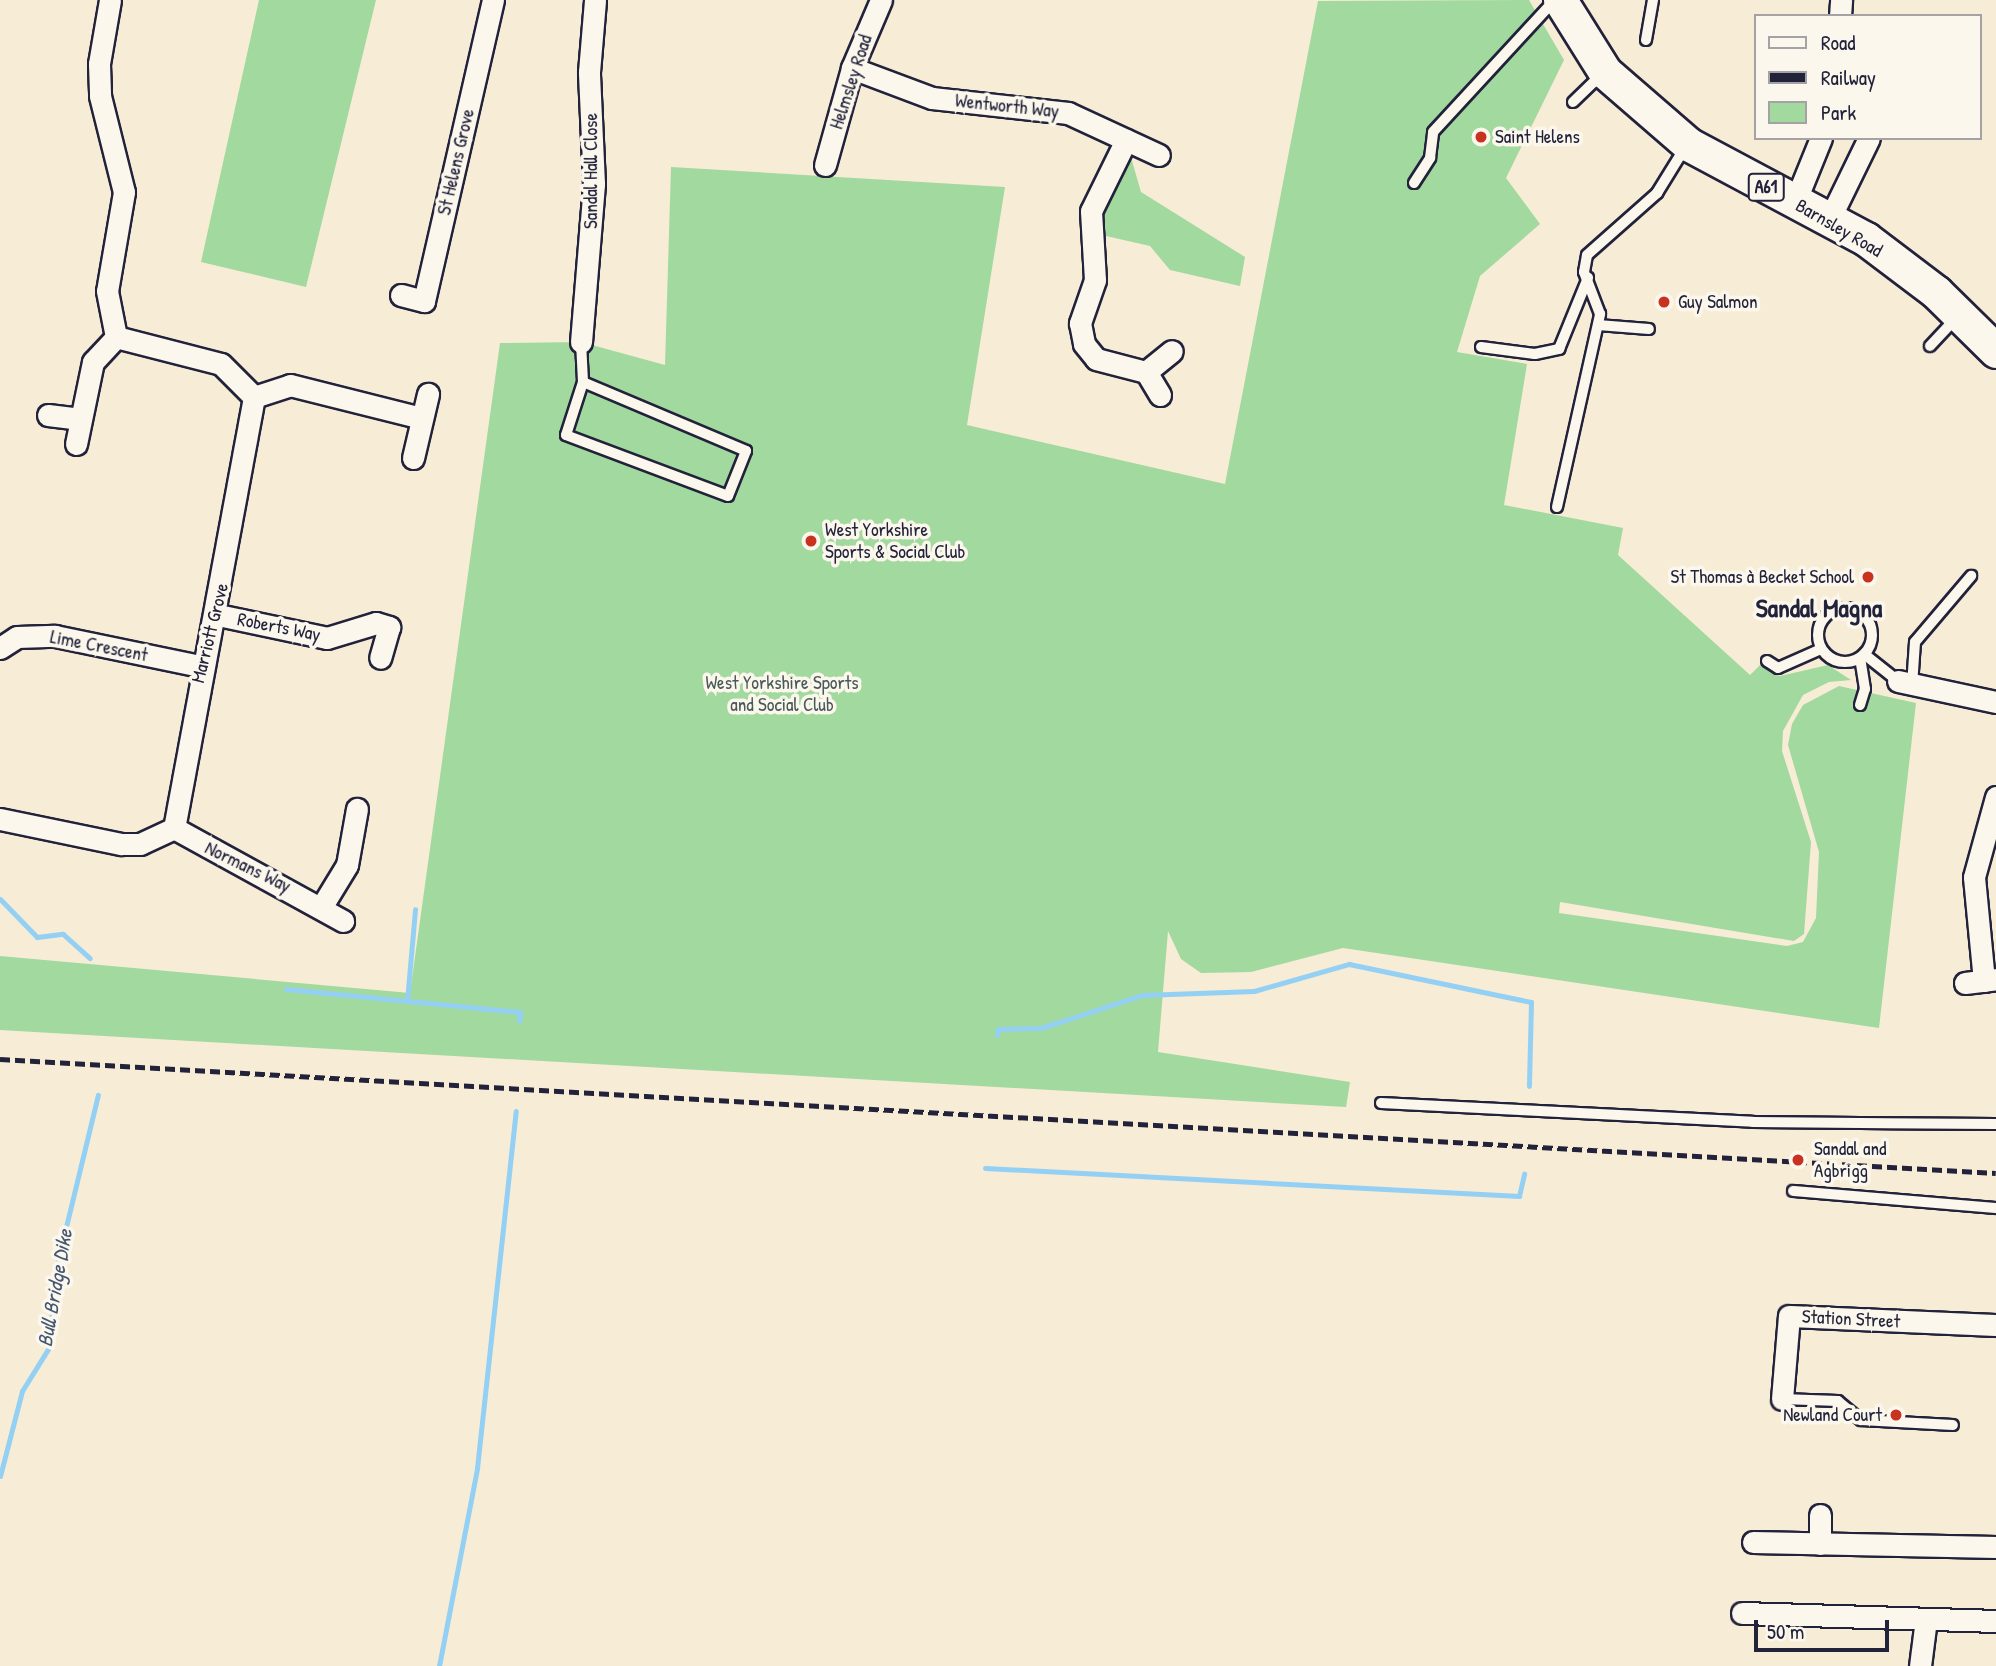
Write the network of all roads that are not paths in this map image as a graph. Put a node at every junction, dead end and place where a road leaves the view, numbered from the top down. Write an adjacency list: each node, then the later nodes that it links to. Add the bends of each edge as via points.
1 (110, 0): 25 (street, via 100,96 124,192 107,291)
2 (493, 0): 21 (street, St Helens Grove, via 424,301)
3 (595, 0): 26 (street, Sandal Hall Close, via 589,72 594,184)
4 (881, 0): 8 (street, Helmsley Road)
5 (1558, 0): 9 (main road, Barnsley Road / A61); 17 (lane, via 1433,132 1430,158)
6 (1653, 0): 7 (lane)
7 (1646, 40)
8 (852, 68): 11 (street, Wentworth Way, via 932,98 1068,113); 16 (street, Helmsley Road)
9 (1605, 72): 10 (lane); 14 (main road, Barnsley Road / A61)
10 (1573, 102)
11 (1126, 140): 15 (street, Wentworth Way); 31 (street, via 1091,211 1095,280 1080,324 1084,344 1096,359)
12 (1820, 140): 18 (street)
13 (1868, 140): 19 (street)
14 (1688, 144): 18 (main road, Barnsley Road / A61); 20 (lane, via 1657,193 1587,255)
15 (1158, 155)
16 (825, 165)
17 (1414, 183)
18 (1795, 202): 19 (main road, Barnsley Road / A61)
19 (1829, 220): 22 (main road, Barnsley Road / A61, via 1866,239)
20 (1588, 278): 23 (lane, via 1596,291); 28 (lane, via 1559,349 1535,355)
21 (401, 295)
22 (1959, 315): 27 (lane); 30 (main road, Barnsley Road / A61)
23 (1598, 325): 24 (lane); 41 (lane)
24 (1649, 329)
25 (116, 337): 35 (street, via 221,364); 38 (street, via 93,362)
26 (581, 342): 32 (lane)
27 (1930, 346)
28 (1481, 347)
29 (1172, 351): 31 (street)
30 (1996, 351)
31 (1146, 372): 34 (street)
32 (583, 382): 32 (lane, via 566,435 728,496 746,451)
33 (428, 394): 37 (street)
34 (1160, 395)
35 (254, 397): 37 (street, via 290,385); 43 (street, Marriott Grove)
36 (48, 415): 38 (street)
37 (421, 418): 40 (street)
38 (81, 419): 39 (street)
39 (76, 444)
40 (413, 458)
41 (1557, 507)
42 (1971, 576): 50 (lane, via 1915,642)
43 (218, 615): 47 (street, Roberts Way, via 327,638 376,623 389,627); 49 (street, Marriott Grove)
44 (0, 648): 49 (street, Lime Crescent, via 17,637 55,636)
45 (1821, 649): 46 (lane, via 1843,662); 46 (lane, via 1821,622 1843,607 1868,619 1872,637); 48 (lane, via 1778,668)
46 (1862, 656): 50 (lane); 52 (lane, via 1865,689)
47 (380, 658)
48 (1767, 661)
49 (200, 666): 56 (street, Marriott Grove)
50 (1905, 683): 51 (street)
51 (1996, 702)
52 (1860, 705)
53 (1996, 797): 59 (street, via 1974,877)
54 (358, 809): 57 (street, via 347,865)
55 (0, 819): 56 (street, via 121,844 139,844)
56 (174, 828): 57 (street, Normans Way)
57 (322, 906): 58 (street, Normans Way)
58 (343, 921)
59 (1981, 981)
60 (1381, 1103): 61 (lane, via 1753,1122)
61 (1996, 1124)
62 (1793, 1191): 63 (lane)
63 (1996, 1208)
64 (1996, 1325): 65 (street, Station Street, via 1789,1316)
65 (1782, 1399): 66 (lane, via 1838,1402 1861,1420)
66 (1954, 1425)
67 (1820, 1515): 69 (street)
68 (1752, 1542): 69 (street)
69 (1819, 1544): 70 (street)
70 (1996, 1547)
71 (1742, 1613): 72 (street)
72 (1926, 1619): 73 (street); 74 (street)
73 (1996, 1621)
74 (1920, 1666)

